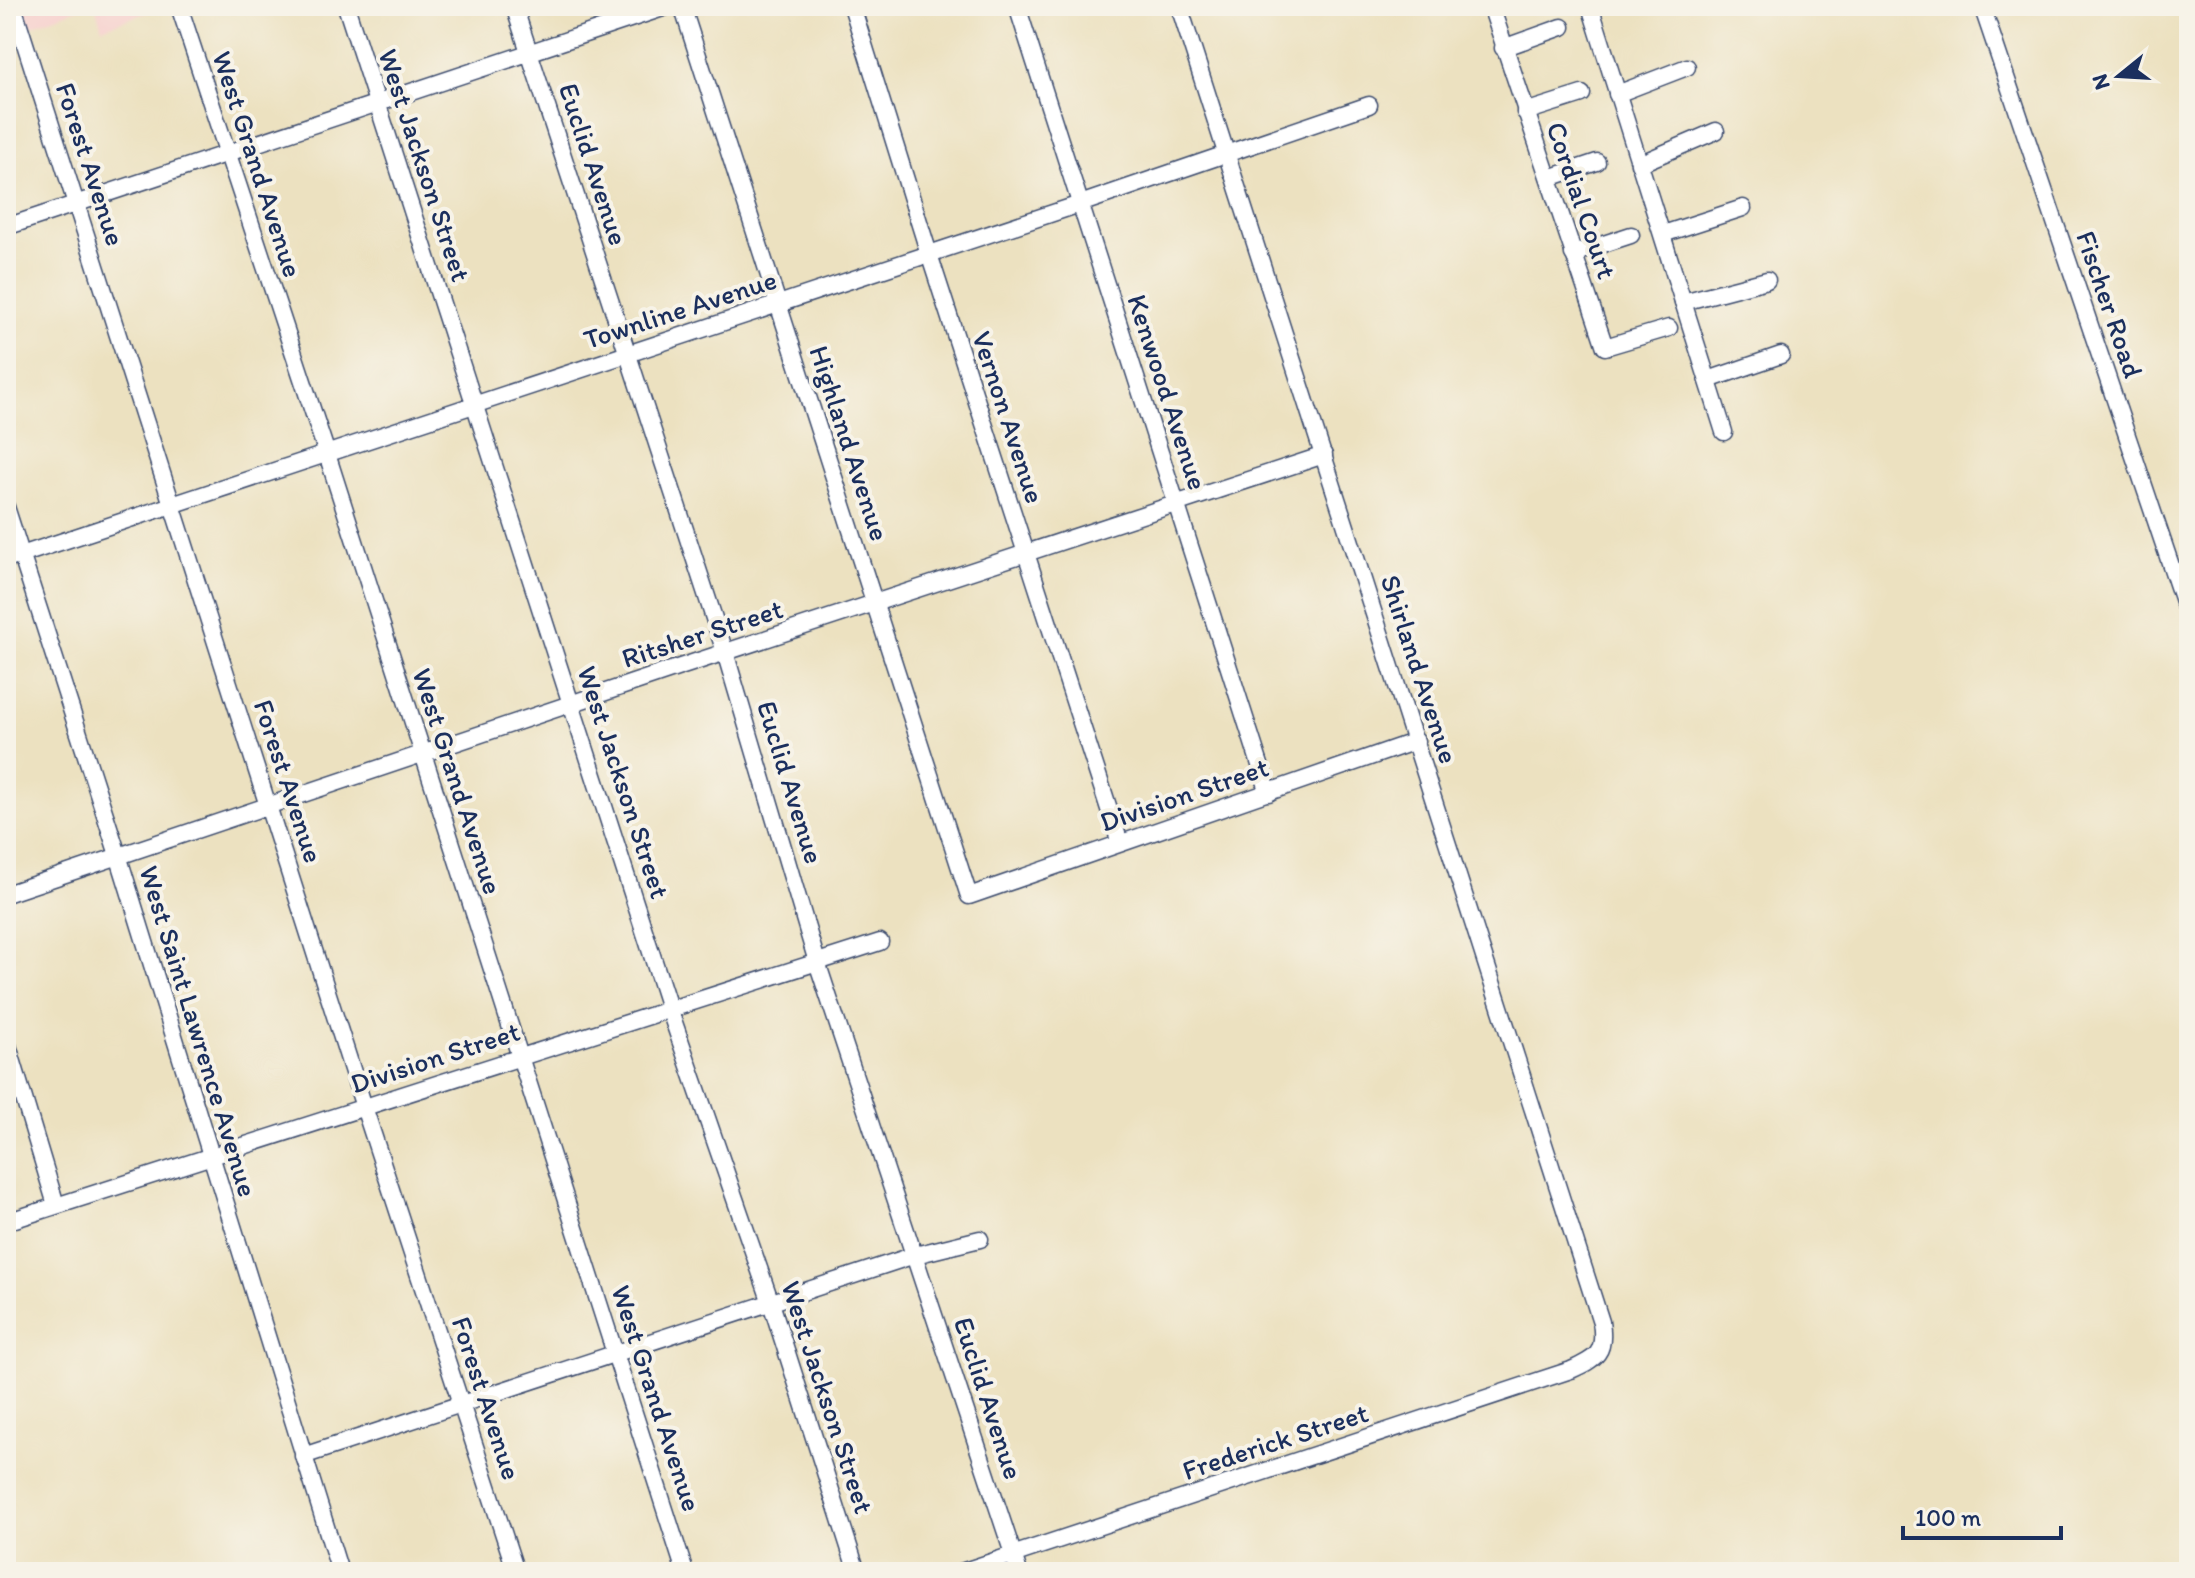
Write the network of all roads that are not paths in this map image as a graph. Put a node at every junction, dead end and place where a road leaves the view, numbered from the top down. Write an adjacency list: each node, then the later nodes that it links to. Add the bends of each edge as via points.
1 (13, 6): 28 (street, Forest Avenue)
2 (179, 6): 23 (street, West Grand Avenue)
3 (346, 6): 19 (street, West Jackson Street)
4 (514, 6): 15 (street, Euclid Avenue)
5 (669, 6): 15 (street)
6 (682, 6): 38 (street, Highland Avenue)
7 (852, 6): 34 (street, Vernon Avenue)
8 (1017, 6): 29 (street, Kenwood Avenue)
9 (1179, 6): 24 (street, Shirland Avenue)
10 (1491, 6): 14 (street, Cordial Court)
11 (1590, 6): 18 (street)
12 (1982, 6): 53 (street, Fischer Road)
13 (1562, 27): 14 (street)
14 (1503, 48): 21 (street, Cordial Court)
15 (530, 53): 19 (street); 40 (street, Euclid Avenue)
16 (1687, 67): 18 (street)
17 (1582, 94): 21 (street)
18 (1617, 94): 26 (street)
19 (377, 103): 23 (street); 43 (street, West Jackson Street)
20 (1369, 105): 24 (street, Townline Avenue)
21 (1525, 112): 27 (street, Cordial Court)
22 (1716, 131): 26 (street)
23 (226, 154): 28 (street); 45 (street, West Grand Avenue)
24 (1226, 154): 29 (street, Townline Avenue); 46 (street, Shirland Avenue)
25 (1597, 162): 27 (street)
26 (1639, 164): 32 (street)
27 (1549, 178): 35 (street, Cordial Court)
28 (76, 202): 31 (street); 47 (street, Forest Avenue)
29 (1080, 204): 34 (street, Townline Avenue); 48 (street, Kenwood Avenue)
30 (1743, 208): 32 (street)
31 (6, 227)
32 (1663, 234): 37 (street)
33 (1631, 235): 35 (street)
34 (929, 254): 38 (street, Townline Avenue); 50 (street, Vernon Avenue)
35 (1573, 254): 39 (street, Cordial Court, via 1605,347)
36 (1767, 280): 37 (street)
37 (1683, 302): 42 (street)
38 (778, 305): 40 (street, Townline Avenue); 52 (street, Highland Avenue)
39 (1669, 328)
40 (629, 353): 43 (street, Townline Avenue); 54 (street, Euclid Avenue)
41 (1781, 355): 42 (street)
42 (1708, 380): 44 (street)
43 (476, 404): 45 (street, Townline Avenue); 55 (street, West Jackson Street)
44 (1724, 432)
45 (327, 454): 47 (street, Townline Avenue); 57 (street, West Grand Avenue)
46 (1324, 455): 48 (street, Ritsher Street); 56 (street, Shirland Avenue)
47 (173, 504): 51 (street, Townline Avenue); 59 (street, Forest Avenue)
48 (1177, 504): 50 (street, Ritsher Street); 58 (street, Kenwood Avenue)
49 (6, 507): 51 (street, West Saint Lawrence Avenue)
50 (1025, 554): 52 (street, Ritsher Street); 60 (street, Vernon Avenue)
51 (14, 558): 61 (street, West Saint Lawrence Avenue)
52 (874, 604): 54 (street, Ritsher Street); 63 (street, Highland Avenue)
53 (2189, 619)
54 (725, 652): 55 (street, Ritsher Street); 65 (street, Euclid Avenue)
55 (573, 704): 57 (street, Ritsher Street); 66 (street, West Jackson Street)
56 (1416, 741): 58 (street, Division Street); 76 (street, Shirland Avenue, via 1601,1322)
57 (422, 754): 59 (street, Ritsher Street); 68 (street, West Grand Avenue)
58 (1269, 793): 60 (street, Division Street)
59 (269, 805): 61 (street, Ritsher Street); 69 (street, Forest Avenue)
60 (1120, 843): 63 (street, Division Street)
61 (118, 855): 62 (street, Ritsher Street); 70 (street, West Saint Lawrence Avenue)
62 (6, 894)
63 (969, 896)
64 (880, 942): 65 (street, Division Street)
65 (817, 962): 66 (street, Division Street); 74 (street, Euclid Avenue)
66 (670, 1011): 68 (street, Division Street); 75 (street, West Jackson Street)
67 (6, 1039): 71 (street)
68 (519, 1057): 69 (street, Division Street); 77 (street, West Grand Avenue)
69 (364, 1107): 70 (street, Division Street); 78 (street, Forest Avenue)
70 (210, 1156): 71 (street, Division Street); 79 (street, West Saint Lawrence Avenue)
71 (56, 1205): 72 (street, Division Street)
72 (6, 1222)
73 (980, 1239): 74 (street)
74 (915, 1255): 75 (street); 80 (street, Euclid Avenue)
75 (771, 1303): 77 (street); 84 (street, West Jackson Street)
76 (1601, 1350): 80 (street, Frederick Street, via 1571,1370)
77 (615, 1354): 78 (street); 83 (street, West Grand Avenue)
78 (462, 1405): 79 (street); 82 (street, Forest Avenue)
79 (303, 1456): 81 (street, West Saint Lawrence Avenue)
80 (1014, 1555): 85 (street, Frederick Street); 86 (street, Euclid Avenue)
81 (340, 1572)
82 (516, 1572)
83 (685, 1572)
84 (857, 1572)
85 (961, 1572)
86 (1019, 1572)

